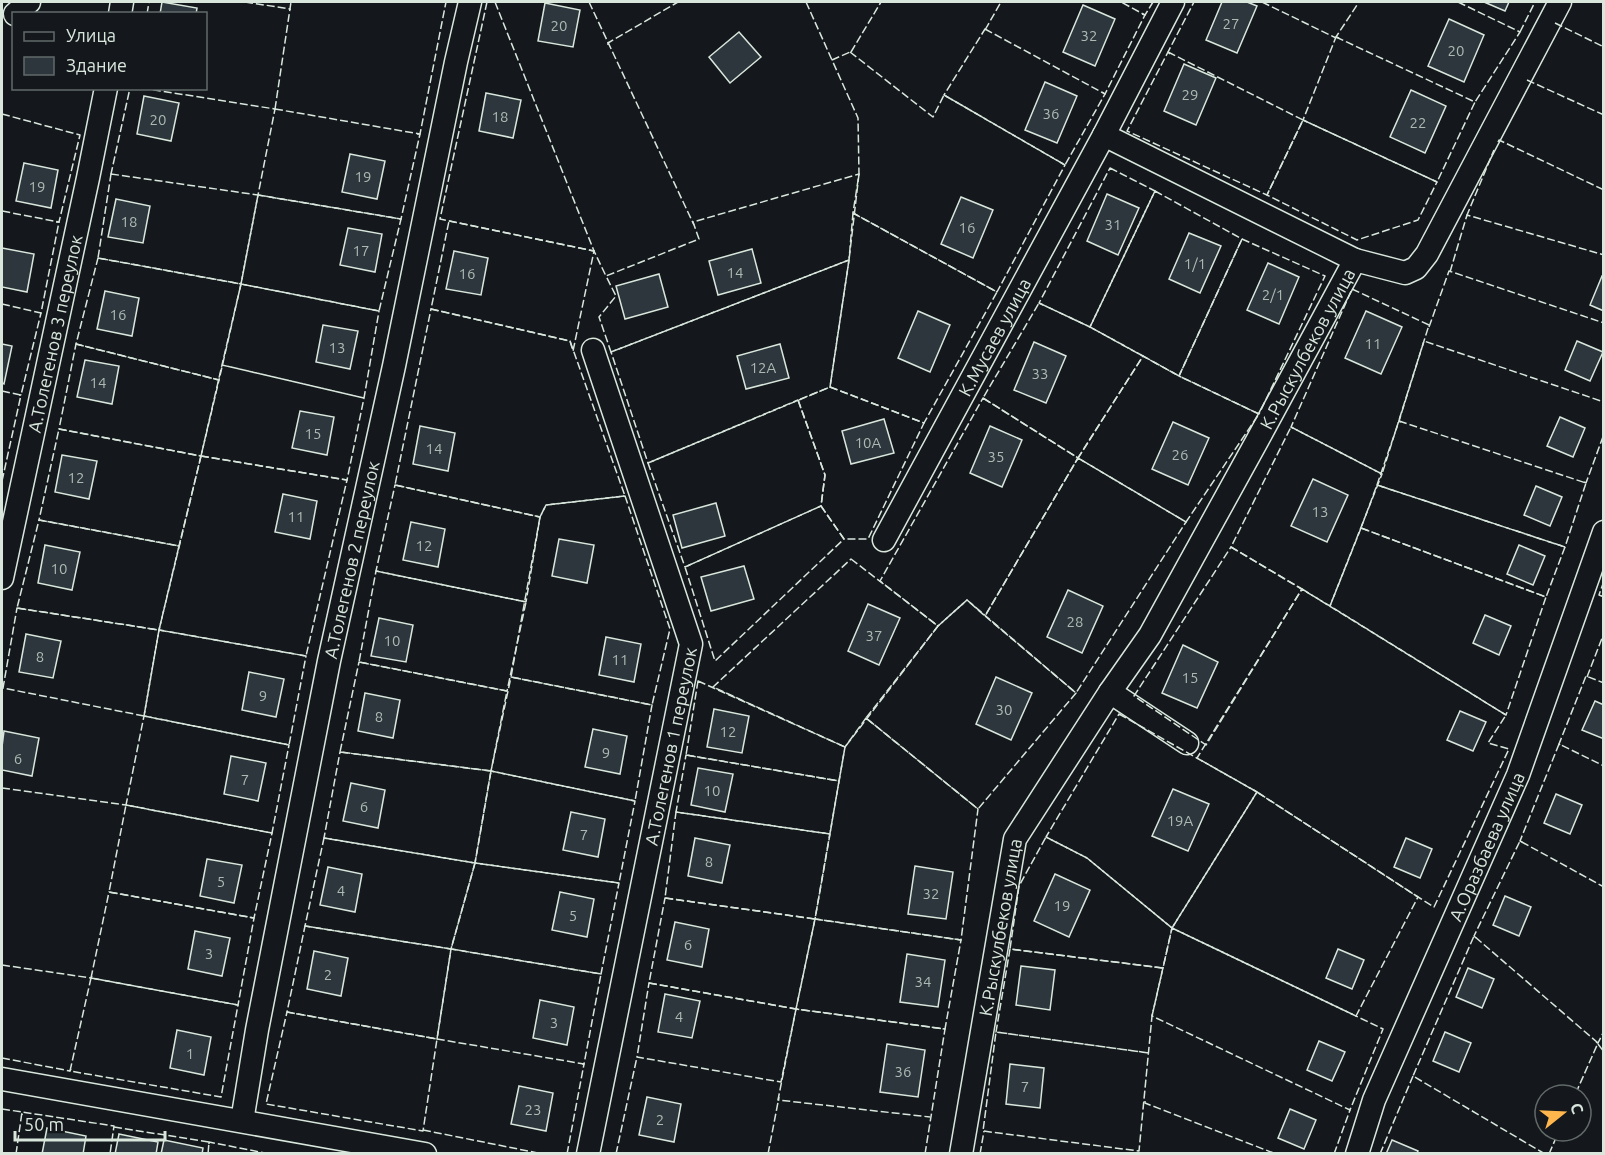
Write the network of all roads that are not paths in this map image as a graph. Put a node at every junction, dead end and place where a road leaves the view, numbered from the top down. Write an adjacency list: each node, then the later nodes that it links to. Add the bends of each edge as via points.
1 (29, 2): 5 (street)
2 (470, 2): 16 (street, А.Толегенов 2 переулок, via 329,661)
3 (1173, 2): 7 (street, К.Мусаев улица)
4 (1560, 2): 8 (street, К.Рыскулбеков улица, via 1427,255 1416,268 1405,273)
5 (16, 12)
6 (106, 90): 12 (street, А.Толегенов 3 переулок)
7 (1104, 135): 8 (street); 11 (street, К.Мусаев улица)
8 (1355, 260): 13 (street, К.Рыскулбеков улица, via 1150,635)
9 (593, 350): 18 (street, А.Толегенов 1 переулок, via 691,644)
10 (1604, 532): 20 (street, А.Оразбаева улица, via 1518,775 1374,1100)
11 (884, 540)
12 (2, 578)
13 (1110, 692): 14 (street); 19 (street, К.Рыскулбеков улица, via 1015,839)
14 (1187, 743)
15 (2, 1079): 16 (street)
16 (242, 1121): 17 (street)
17 (425, 1154)
18 (588, 1154)
19 (961, 1154)
20 (1357, 1154)

